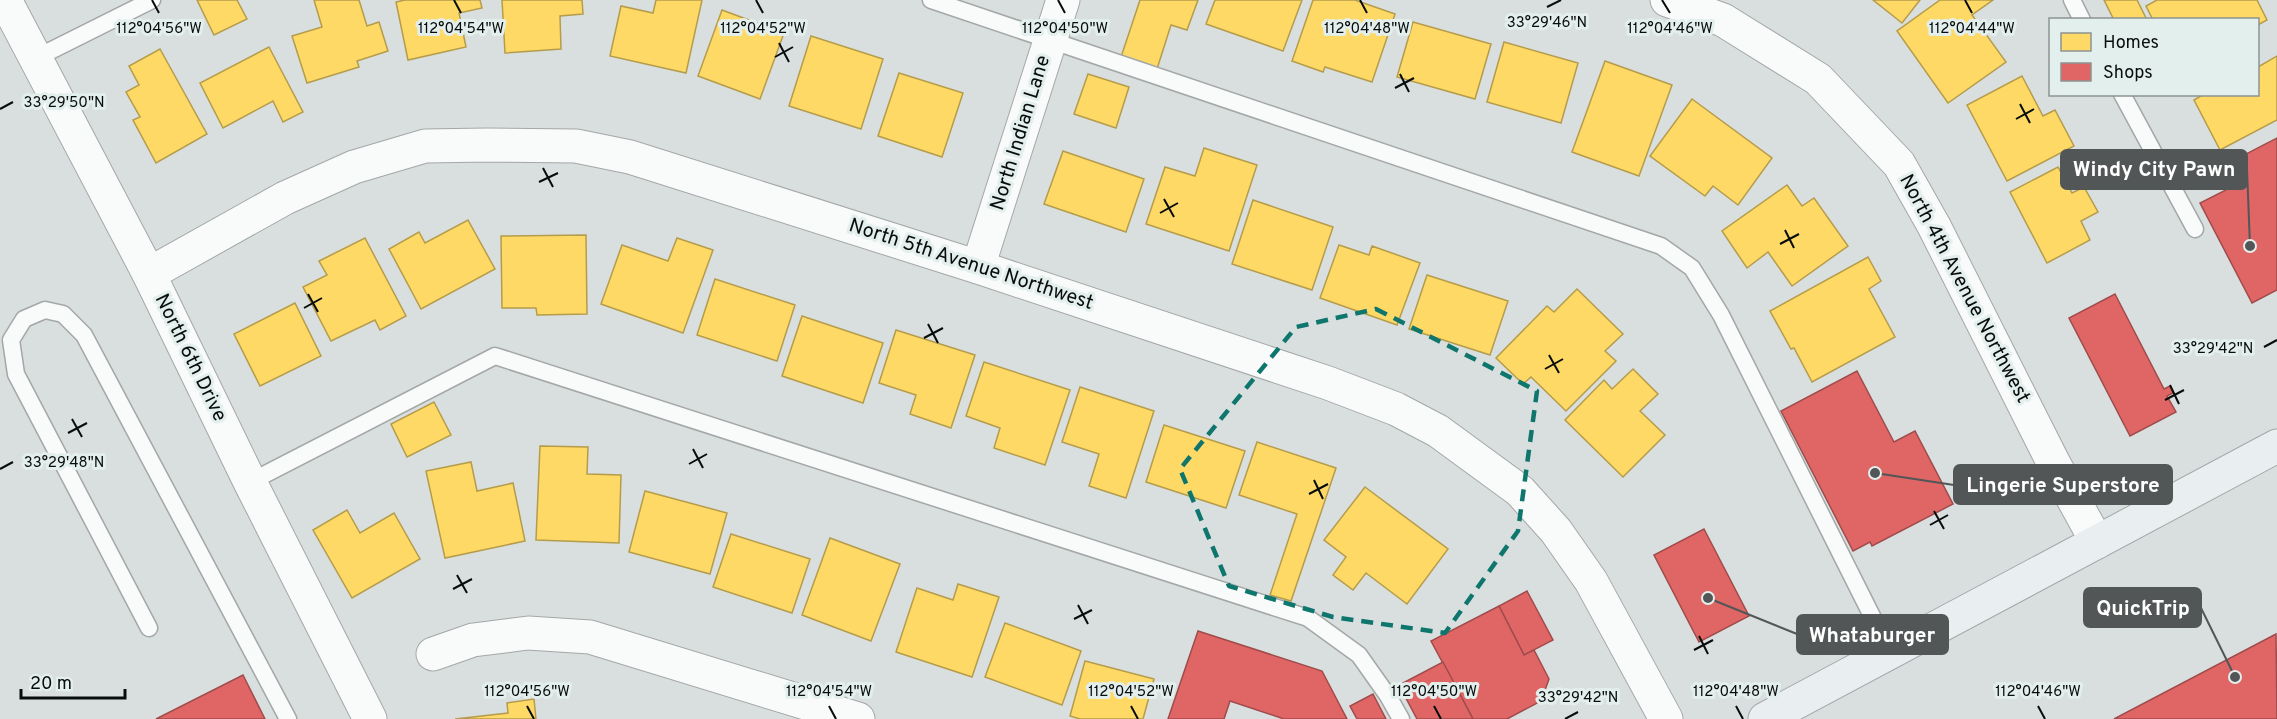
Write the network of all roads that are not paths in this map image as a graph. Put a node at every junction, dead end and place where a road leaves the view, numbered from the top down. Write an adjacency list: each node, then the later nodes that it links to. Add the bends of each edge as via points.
1 (4, 0): 9 (street, North 6th Drive)
2 (152, 0): 9 (lane)
3 (931, 0): 8 (lane)
4 (1063, 0): 8 (street, North Indian Lane)
5 (1667, 0): 16 (street, North 4th Avenue Northwest, via 1722,20 1818,79 1899,164)
6 (2072, 0): 7 (lane)
7 (2081, 18)
8 (1050, 41): 12 (street, North Indian Lane); 18 (lane, via 1661,246 1692,268 1721,315)
9 (36, 58): 13 (street, North 6th Drive)
10 (2123, 96): 11 (lane)
11 (2194, 229)
12 (978, 267): 13 (street, North 5th Avenue Northwest, via 630,157 576,146 487,145 425,146 354,167 285,198); 24 (street, North 5th Avenue Northwest, via 1328,382 1438,430 1520,491 1556,531 1591,581)
13 (149, 273): 15 (street, North 6th Drive)
14 (2277, 446): 16 (main road)
15 (250, 482): 21 (street, North 6th Drive); 23 (lane, via 495,356 1308,618 1359,655)
16 (2097, 542): 18 (main road)
17 (150, 628): 20 (lane, via 16,374 11,340 24,319 45,309 63,314 84,335)
18 (1890, 652): 25 (main road)
19 (433, 654): 22 (street, via 473,640 528,633 590,637)
20 (288, 719)
21 (370, 719)
22 (858, 719)
23 (1401, 719)
24 (1666, 719)
25 (1765, 719)

